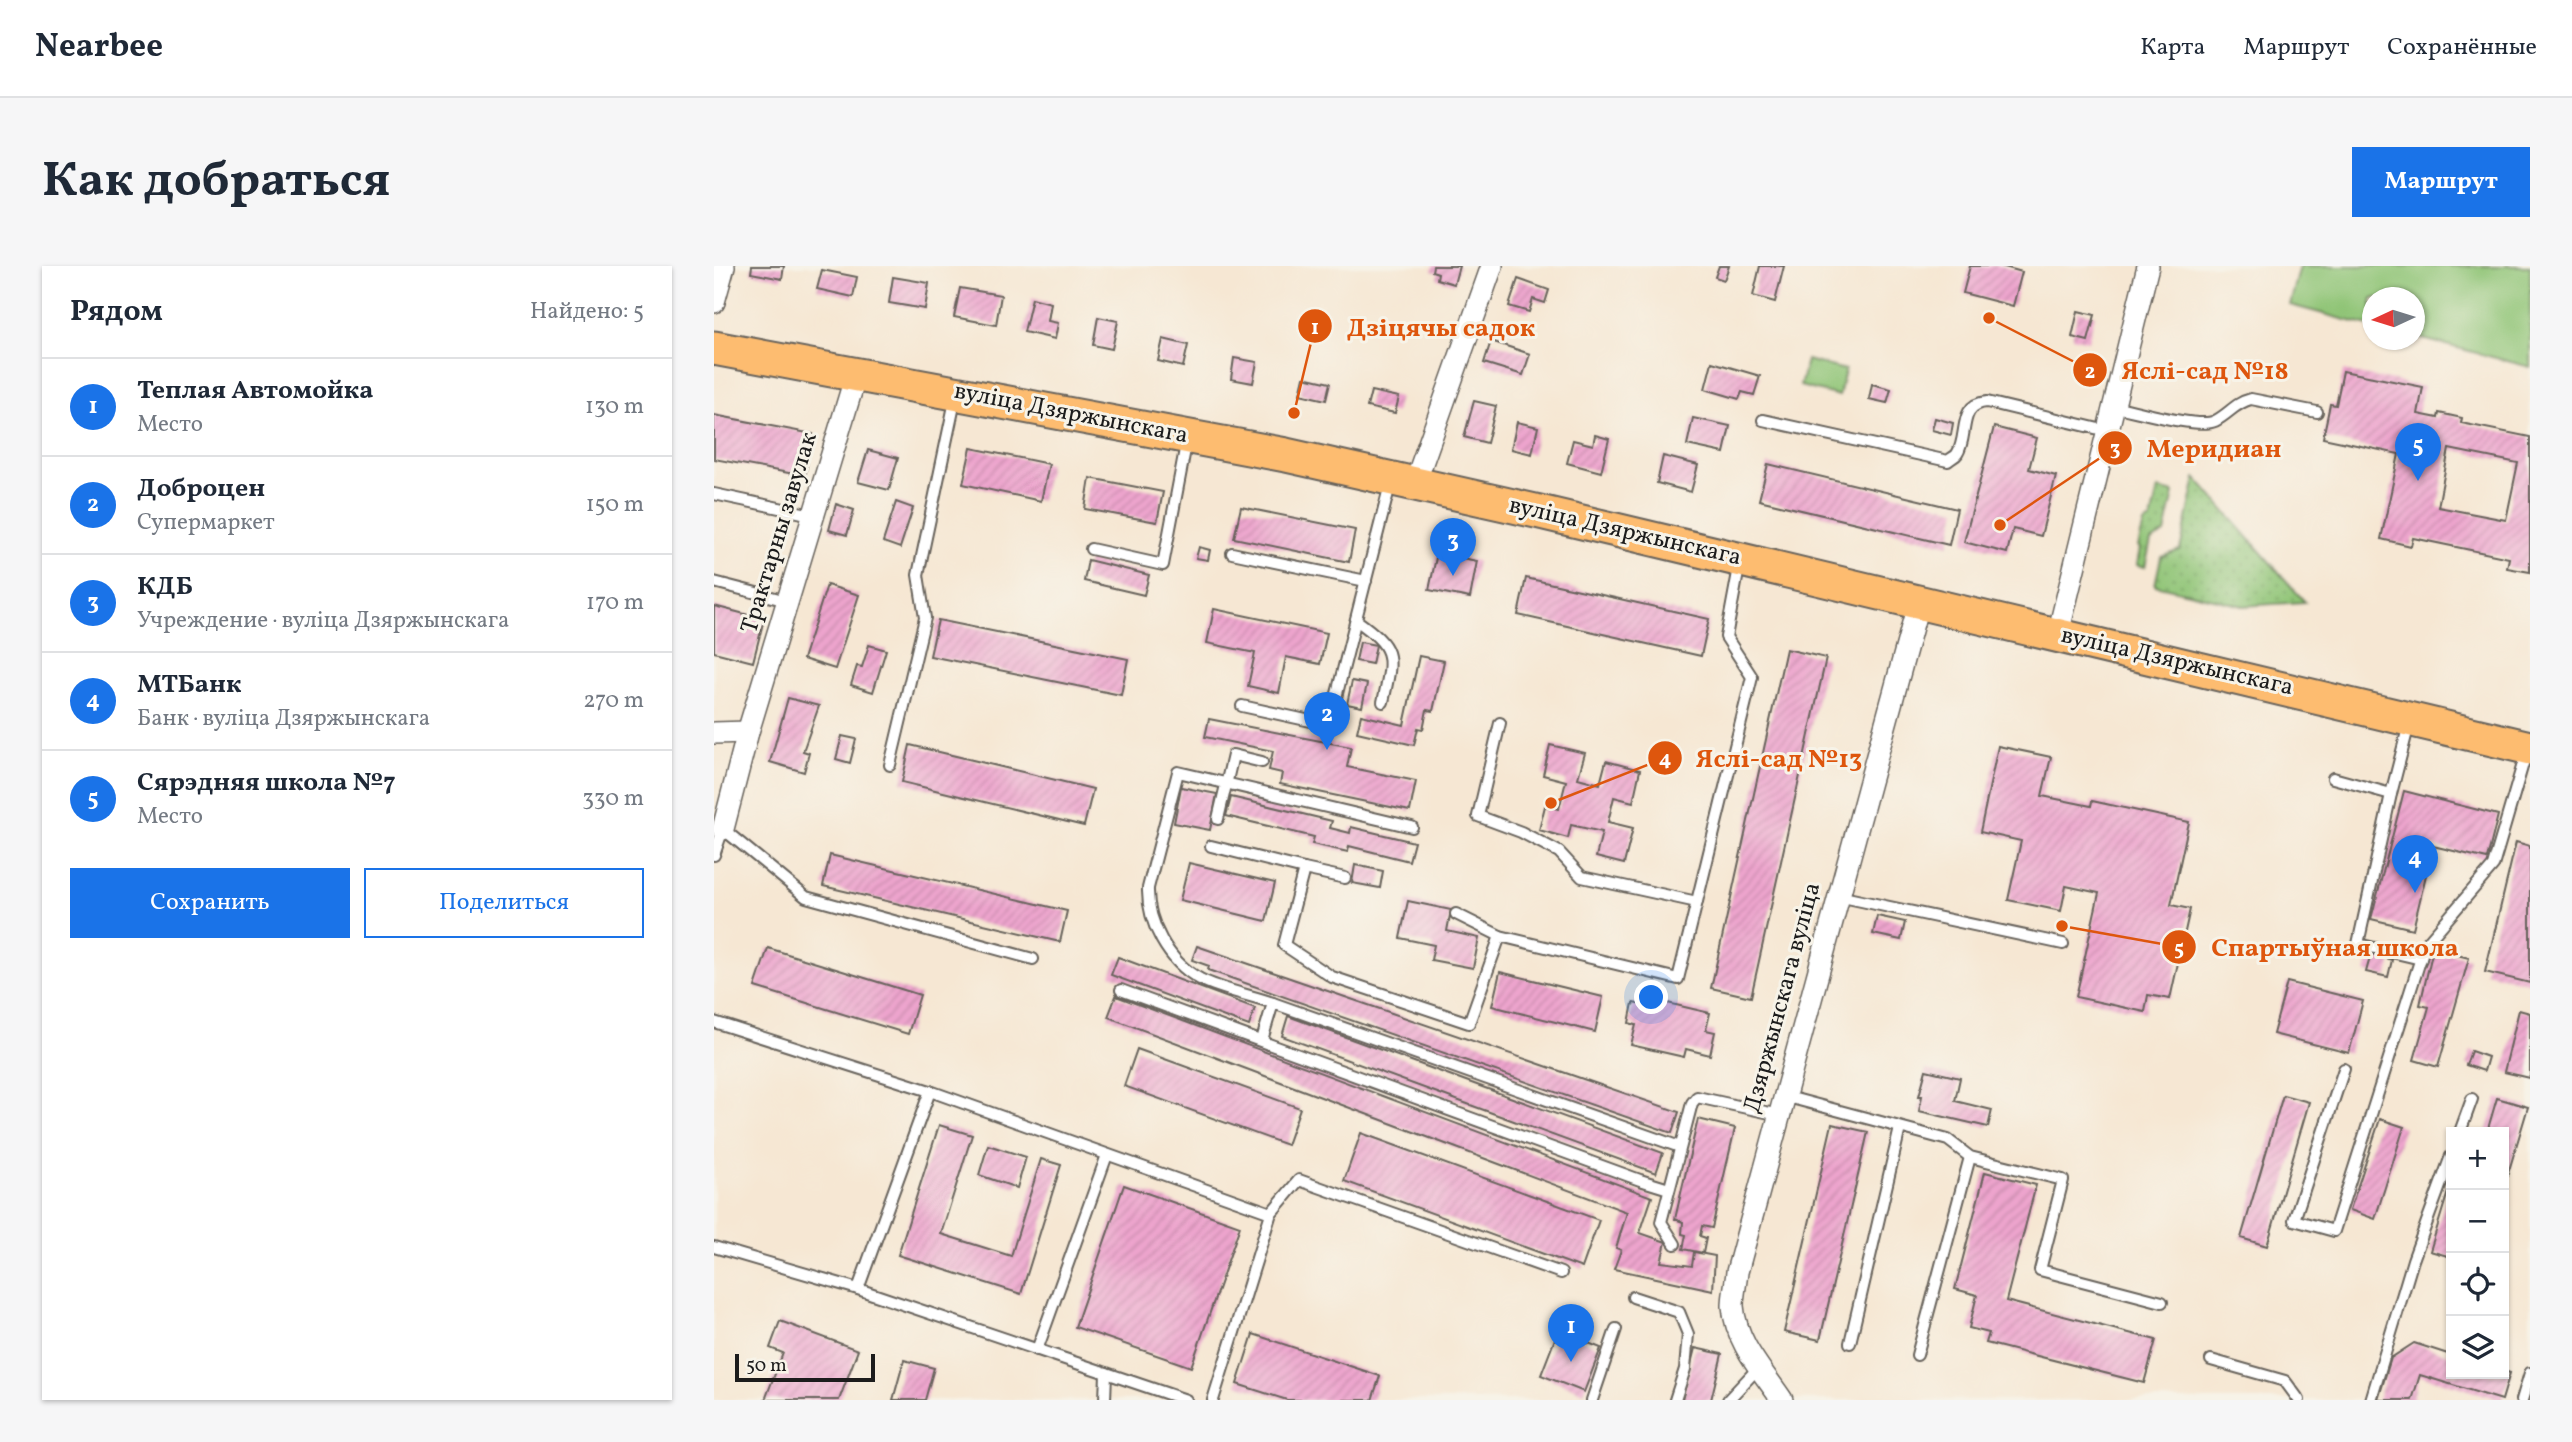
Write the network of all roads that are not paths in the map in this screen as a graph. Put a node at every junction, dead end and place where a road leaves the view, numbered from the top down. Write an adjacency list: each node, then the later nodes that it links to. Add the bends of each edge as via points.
1 (724, 266): 4 (street)
2 (1492, 266): 13 (street)
3 (2148, 266): 8 (street)
4 (714, 302)
5 (714, 348): 6 (main road, вуліца Дзяржынскага)
6 (856, 375): 7 (main road, вуліца Дзяржынскага); 15 (street, Трактарны завулак)
7 (957, 393): 12 (main road, вуліца Дзяржынскага); 33 (lane, via 918,575 925,618)
8 (2113, 406): 9 (lane, via 2197,424 2215,421 2241,401 2251,399); 11 (street)
9 (2317, 412)
10 (1763, 420): 11 (lane, via 1948,461 1957,454 1967,415 1978,402)
11 (2107, 431): 24 (street)
12 (1188, 436): 13 (main road, вуліца Дзяржынскага); 16 (lane, via 1163,565)
13 (1403, 480): 18 (main road, вуліца Дзяржынскага); 19 (lane)
14 (714, 494): 15 (lane)
15 (813, 516): 21 (street, Трактарны завулак)
16 (1091, 549)
17 (1232, 553): 19 (lane)
18 (1741, 560): 22 (main road, вуліца Дзяржынскага); 45 (lane, via 1726,637 1752,677)
19 (1366, 581): 23 (lane)
20 (714, 582): 21 (lane)
21 (787, 601): 29 (street, Трактарны завулак)
22 (1919, 601): 24 (main road, вуліца Дзяржынскага); 44 (street, Дзяржынскага вуліца)
23 (1356, 620): 25 (lane, via 1387,650 1391,663); 26 (lane, via 1329,725)
24 (2058, 634): 27 (main road, вуліца Дзяржынскага)
25 (1383, 702)
26 (1242, 706)
27 (2410, 718): 31 (main road, вуліца Дзяржынскага); 36 (lane)
28 (1500, 723): 45 (lane, via 1478,816 1559,852 1582,877)
29 (748, 732): 30 (street); 39 (street, Трактарны завулак)
30 (714, 733)
31 (2529, 747): 50 (lane, via 2493,866 2425,945)
32 (1262, 762): 35 (lane, via 1233,755)
33 (890, 765)
34 (2333, 778): 36 (lane)
35 (1226, 783): 37 (lane); 38 (lane); 52 (lane, via 1178,772 1151,871 1148,907 1153,924 1182,965 1200,979)
36 (2392, 794): 50 (lane, via 2358,944)
37 (1218, 819)
38 (1412, 827)
39 (723, 829): 41 (lane); 49 (lane, via 806,897)
40 (1210, 846): 42 (lane)
41 (714, 855)
42 (1304, 869): 43 (lane); 47 (lane, via 1284,945 1332,977 1469,1023)
43 (1345, 878)
44 (1838, 897): 48 (lane); 58 (street, Дзяржынскага вуліца)
45 (1697, 902): 47 (lane, via 1678,979)
46 (1456, 915): 47 (lane)
47 (1500, 936)
48 (2063, 944)
49 (1033, 959)
50 (2421, 959): 55 (lane, via 2334,1231 2294,1220)
51 (1121, 990): 54 (lane)
52 (1273, 1003): 54 (lane); 61 (lane)
53 (714, 1022): 56 (lane)
54 (1262, 1040): 65 (lane)
55 (2344, 1069)
56 (930, 1091): 62 (lane); 70 (lane)
57 (2472, 1100): 59 (lane)
58 (1782, 1105): 60 (lane); 61 (lane, via 1697,1097); 78 (street, Дзяржынскага вуліца, via 1737,1272 1733,1303 1737,1331)
59 (2462, 1127)
60 (1900, 1128): 63 (lane, via 1948,1140); 74 (lane)
61 (1680, 1147): 65 (lane)
62 (1107, 1155): 66 (lane); 75 (lane)
63 (1970, 1157): 72 (lane, via 2063,1180 2040,1270); 76 (lane)
64 (2446, 1170): 89 (lane)
65 (1670, 1189): 67 (lane, via 1661,1222)
66 (1271, 1213): 69 (lane, via 1300,1180); 83 (lane)
67 (1675, 1244)
68 (714, 1247): 70 (lane)
69 (1561, 1273)
70 (858, 1289): 75 (lane)
71 (1633, 1297): 85 (lane, via 1679,1312 1688,1334 1685,1369)
72 (2162, 1302)
73 (1616, 1329): 84 (lane)
74 (1850, 1343)
75 (1037, 1350): 79 (lane)
76 (1917, 1355)
77 (2211, 1360): 88 (lane, via 2285,1381)
78 (1760, 1366): 86 (lane); 87 (street, Дзяржынскага вуліца)
79 (1106, 1373): 81 (lane); 82 (lane)
80 (2530, 1373): 90 (lane)
81 (1105, 1400)
82 (1186, 1400)
83 (1213, 1400)
84 (1592, 1400)
85 (1675, 1400)
86 (1728, 1400)
87 (1782, 1400)
88 (2299, 1400)
89 (2371, 1400)
90 (2522, 1400)

